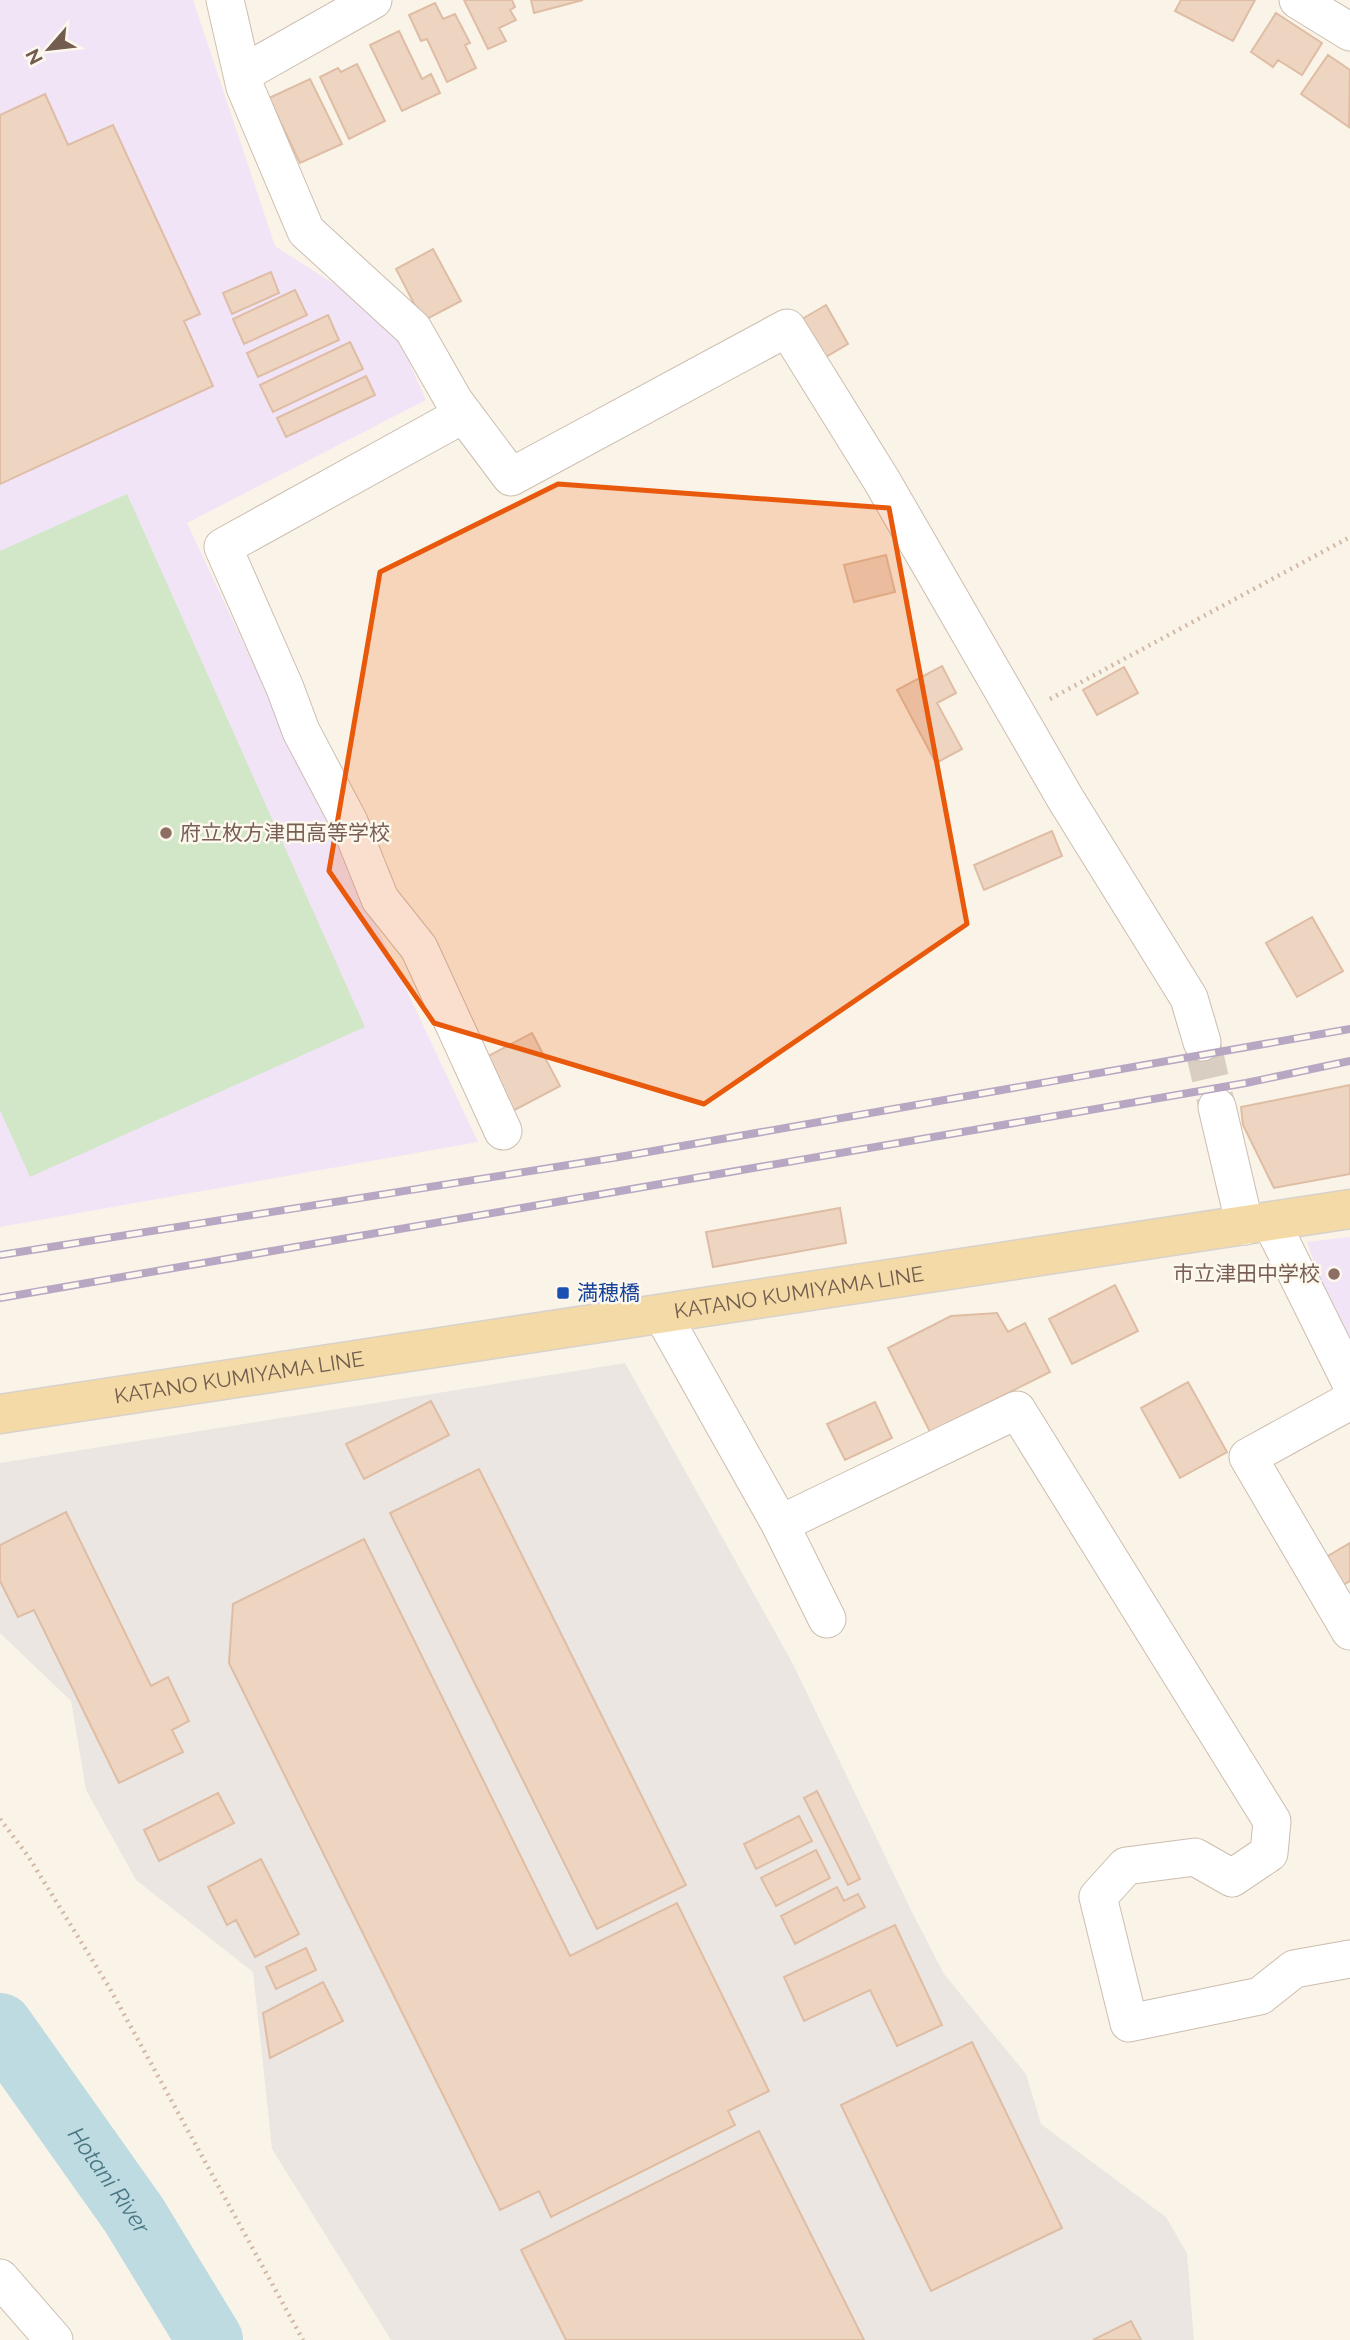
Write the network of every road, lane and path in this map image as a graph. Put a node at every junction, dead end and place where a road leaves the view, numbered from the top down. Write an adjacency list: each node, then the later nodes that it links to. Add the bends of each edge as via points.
1 (225, 0): 5 (street)
2 (373, 0): 5 (street)
3 (1298, 0): 4 (street)
4 (1350, 32)
5 (242, 74): 6 (street, via 306,232 412,328)
6 (464, 414): 8 (street, via 511,477 787,328); 11 (street, via 223,547 301,731 349,822 380,899 419,948)
7 (1350, 537): 8 (path)
8 (1019, 717): 9 (street, via 1189,998)
9 (1202, 1042)
10 (1217, 1107): 13 (street)
11 (503, 1131)
12 (1350, 1209): 13 (main road, KATANO KUMIYAMA LINE)
13 (1258, 1224): 14 (main road, KATANO KUMIYAMA LINE); 15 (street)
14 (662, 1314): 17 (main road, KATANO KUMIYAMA LINE); 18 (street)
15 (1350, 1381)
16 (1350, 1401): 20 (street, via 1248,1457)
17 (0, 1414)
18 (780, 1524): 19 (street); 22 (street, via 1017,1410 1272,1821 1269,1853 1232,1878 1195,1857 1140,1864 1126,1866 1098,1897 1129,2023 1261,1996 1294,1969)
19 (827, 1619)
20 (1350, 1631)
21 (0, 1819): 25 (path, via 110,1987)
22 (1350, 1959)
23 (0, 2278): 24 (street)
24 (54, 2340)
25 (303, 2340)

